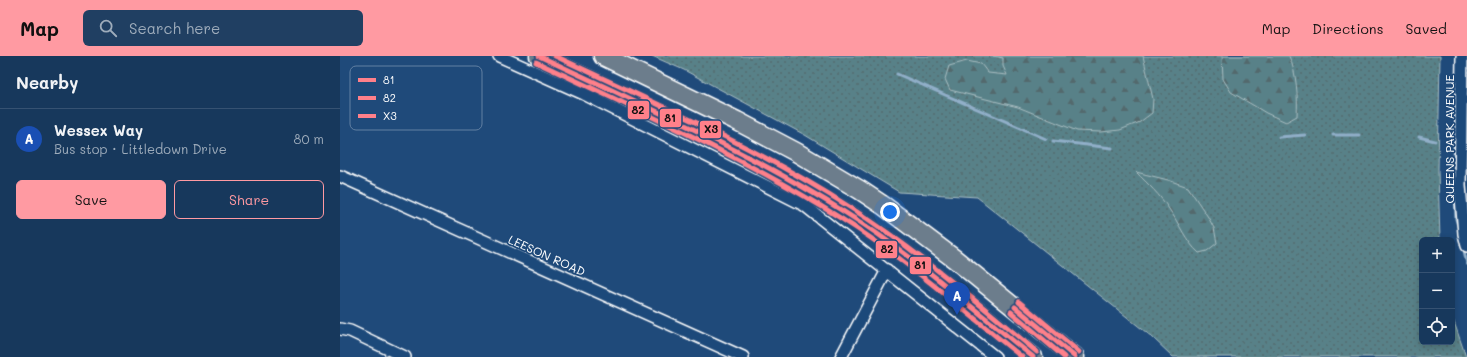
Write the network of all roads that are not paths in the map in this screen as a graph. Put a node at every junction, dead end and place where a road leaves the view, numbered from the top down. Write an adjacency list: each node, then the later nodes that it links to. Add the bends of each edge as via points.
1 (499, 56): 7 (street, via 584,94 804,205)
2 (539, 56): 13 (highway, via 784,175 867,228 939,281)
3 (603, 56): 14 (highway, via 743,124 860,190 956,260)
4 (1462, 56): 6 (street, QUEENS PARK AVENUE, via 1460,185)
5 (340, 176): 10 (street, LEESON ROAD)
6 (1467, 246)
7 (887, 270): 11 (street); 12 (street)
8 (340, 329): 9 (street, via 350,331)
9 (405, 357)
10 (743, 357)
11 (840, 357)
12 (995, 357)
13 (1033, 357)
14 (1075, 357)

